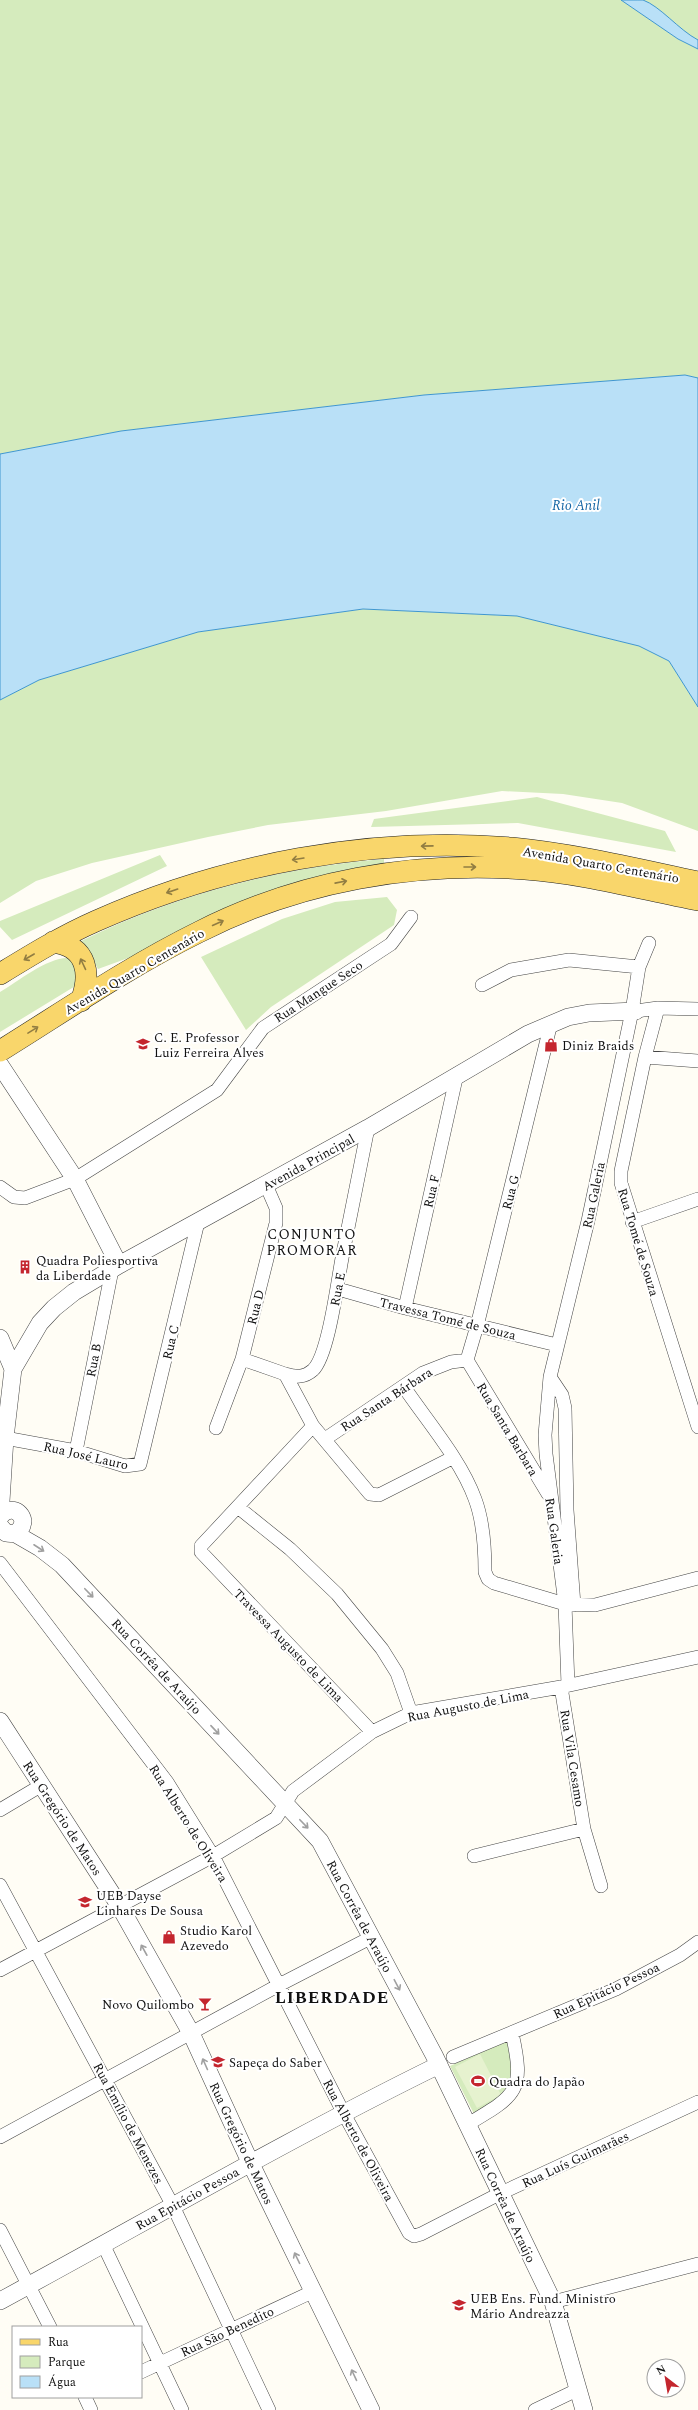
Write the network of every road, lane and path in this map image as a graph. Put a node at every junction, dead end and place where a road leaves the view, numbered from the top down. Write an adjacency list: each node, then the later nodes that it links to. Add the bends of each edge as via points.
1 (698, 882): 2 (main road, Avenida Quarto Centenário)
2 (659, 883): 3 (main road, Avenida Quarto Centenário); 5 (main road, Avenida Quarto Centenário, one-way to 5, via 548,852 510,848 424,846 334,854 250,869 185,887 95,921); 10 (main road, Avenida Quarto Centenário, one-way to 2, via 170,947 223,920 300,892 366,877 440,868 526,869)
3 (698, 900)
4 (411, 917): 21 (street, Rua Mangue Seco, via 390,944 263,1028 217,1090)
5 (53, 942): 8 (main road, Avenida Quarto Centenário, one-way to 8); 10 (main road, one-way to 5, via 87,985 84,962 67,946)
6 (648, 943): 7 (street, Rua Galeria)
7 (639, 967): 9 (street, via 569,960 511,970); 13 (street, Rua Galeria)
8 (0, 974)
9 (482, 985)
10 (81, 1001): 15 (main road, Avenida Quarto Centenário, one-way to 10)
11 (657, 1008): 12 (street); 13 (street); 16 (street, Rua Tomé de Souza)
12 (698, 1009)
13 (634, 1011): 14 (street, Avenida Principal, via 589,1013); 32 (street, Rua Galeria, via 588,1221)
14 (551, 1023): 19 (street, Avenida Principal); 30 (street, Rua G)
15 (0, 1051)
16 (645, 1057): 17 (street); 26 (street, Rua Tomé de Souza, via 621,1171 623,1193)
17 (698, 1061)
18 (0, 1065): 21 (street)
19 (456, 1074): 20 (street, Avenida Principal); 29 (street, Rua F)
20 (368, 1128): 22 (street, Avenida Principal); 28 (street, Rua E, via 342,1255)
21 (74, 1178): 23 (street, Rua Mangue Seco, via 25,1198 14,1198); 27 (street)
22 (266, 1185): 25 (street, Avenida Principal); 33 (street, Rua D, via 276,1208 276,1223)
23 (0, 1186)
24 (698, 1199): 26 (street)
25 (198, 1222): 27 (street, Avenida Principal); 46 (street, Rua C)
26 (632, 1222): 40 (street, Rua Tomé de Souza)
27 (116, 1267): 35 (street, Avenida Principal, via 74,1292 54,1308 40,1323); 44 (street, Rua B)
28 (338, 1289): 29 (street, Travessa Tomé de Souza); 36 (street, Rua E, via 320,1359 314,1369 298,1377)
29 (405, 1308): 30 (street, Travessa Tomé de Souza)
30 (477, 1326): 32 (street, Travessa Tomé de Souza); 34 (street, Rua G)
31 (0, 1338): 35 (street)
32 (557, 1345): 37 (street, Rua Galeria)
33 (242, 1359): 36 (street); 41 (street, Rua D)
34 (467, 1360): 38 (street, Rua Santa Bárbara, via 437,1366); 48 (street, Rua Santa Barbara)
35 (13, 1369): 42 (street)
36 (285, 1374): 39 (street)
37 (550, 1377): 48 (street, Rua Galeria, via 544,1435); 55 (street, Rua Galeria, via 562,1395 565,1408)
38 (404, 1387): 43 (street, Rua Santa Bárbara); 45 (street)
39 (313, 1426): 43 (street); 49 (street)
40 (698, 1427)
41 (216, 1428)
42 (5, 1438): 44 (street, Rua José Lauro); 47 (street)
43 (325, 1439): 45 (street, via 374,1496)
44 (76, 1451): 46 (street, Rua José Lauro, via 129,1467 137,1466)
45 (452, 1458): 55 (street, via 475,1499 480,1517 485,1572 488,1579 494,1583)
46 (141, 1462)
47 (3, 1475): 50 (street, via 8,1494); 51 (street)
48 (550, 1498): 55 (street, Rua Galeria)
49 (239, 1508): 58 (street, via 290,1549 337,1594 382,1649 397,1673); 60 (street, Travessa Augusto de Lima, via 201,1546 205,1559)
50 (17, 1511): 51 (street, via 9,1510); 52 (street, via 22,1517 22,1525)
51 (0, 1517)
52 (6, 1532): 62 (street, Rua Corrêa de Araújo, one-way to 62, via 40,1548 62,1565)
53 (0, 1563): 65 (street, Rua Alberto de Oliveira, via 167,1782)
54 (698, 1578): 55 (street, via 611,1602)
55 (570, 1604): 57 (street, Rua Galeria)
56 (698, 1657): 57 (street, Rua Augusto de Lima)
57 (565, 1686): 58 (street, Rua Augusto de Lima); 64 (street, Rua Vila Cesamo)
58 (412, 1713): 60 (street, Rua Augusto de Lima)
59 (0, 1721): 61 (street, Rua Gregório de Matos)
60 (372, 1732): 62 (street, Rua Augusto de Lima, via 293,1791)
61 (42, 1786): 63 (street); 69 (street, Rua Gregório de Matos)
62 (284, 1803): 65 (street, Rua Augusto de Lima, via 276,1818); 70 (street, Rua Corrêa de Araújo, one-way to 70, via 320,1841)
63 (0, 1810)
64 (584, 1829): 66 (street); 68 (street, Rua Vila Cesamo)
65 (213, 1856): 69 (street, Rua Augusto de Lima); 74 (street, Rua Alberto de Oliveira)
66 (474, 1856)
67 (0, 1885): 72 (street, Rua Emílio de Menezes)
68 (602, 1886)
69 (119, 1905): 72 (street, Rua Augusto de Lima); 75 (street, Rua Gregório de Matos, one-way to 69)
70 (372, 1937): 74 (street); 77 (street, Rua Corrêa de Araújo, one-way to 77)
71 (698, 1942): 76 (street, Rua Epitácio Pessoa, via 680,1955 616,1989)
72 (36, 1951): 73 (street, Rua Augusto de Lima); 78 (street, Rua Emílio de Menezes)
73 (0, 1970)
74 (279, 1985): 75 (street); 80 (street, Rua Alberto de Oliveira)
75 (191, 2033): 78 (street); 83 (street, Rua Gregório de Matos, one-way to 75)
76 (512, 2033): 77 (street, Rua Epitácio Pessoa); 81 (street, via 519,2071 514,2090 500,2105)
77 (446, 2061): 80 (street, Rua Epitácio Pessoa); 81 (street, Rua Corrêa de Araújo)
78 (106, 2079): 82 (street); 85 (street, Rua Emílio de Menezes)
79 (698, 2102): 84 (street, Rua Luís Guimarães)
80 (343, 2112): 83 (street, Rua Epitácio Pessoa); 87 (street, Rua Alberto de Oliveira)
81 (468, 2124): 84 (street, Rua Corrêa de Araújo)
82 (0, 2137)
83 (250, 2162): 85 (street, Rua Epitácio Pessoa); 91 (street, Rua Gregório de Matos, one-way to 83)
84 (501, 2194): 87 (street, Rua Luís Guimarães, via 421,2234 414,2236); 93 (street, Rua Corrêa de Araújo)
85 (173, 2206): 88 (street, Rua Epitácio Pessoa); 95 (street, Rua Emílio de Menezes)
86 (0, 2230): 90 (street)
87 (409, 2233)
88 (103, 2244): 90 (street, Rua Epitácio Pessoa); 96 (street)
89 (698, 2264): 93 (street)
90 (29, 2285): 92 (street, Rua Epitácio Pessoa); 94 (street)
91 (314, 2291): 95 (street, Rua São Benedito); 101 (street, Rua Gregório de Matos, one-way to 91)
92 (0, 2300)
93 (553, 2302): 98 (street, Rua Corrêa de Araújo)
94 (50, 2326)
95 (232, 2328): 96 (street, Rua São Benedito); 100 (street, Rua Emílio de Menezes)
96 (160, 2363): 97 (street, Rua São Benedito); 99 (street)
97 (142, 2372)
98 (579, 2389): 102 (street); 103 (street, Rua Corrêa de Araújo)
99 (182, 2410)
100 (269, 2410)
101 (371, 2410)
102 (534, 2410)
103 (584, 2410)

